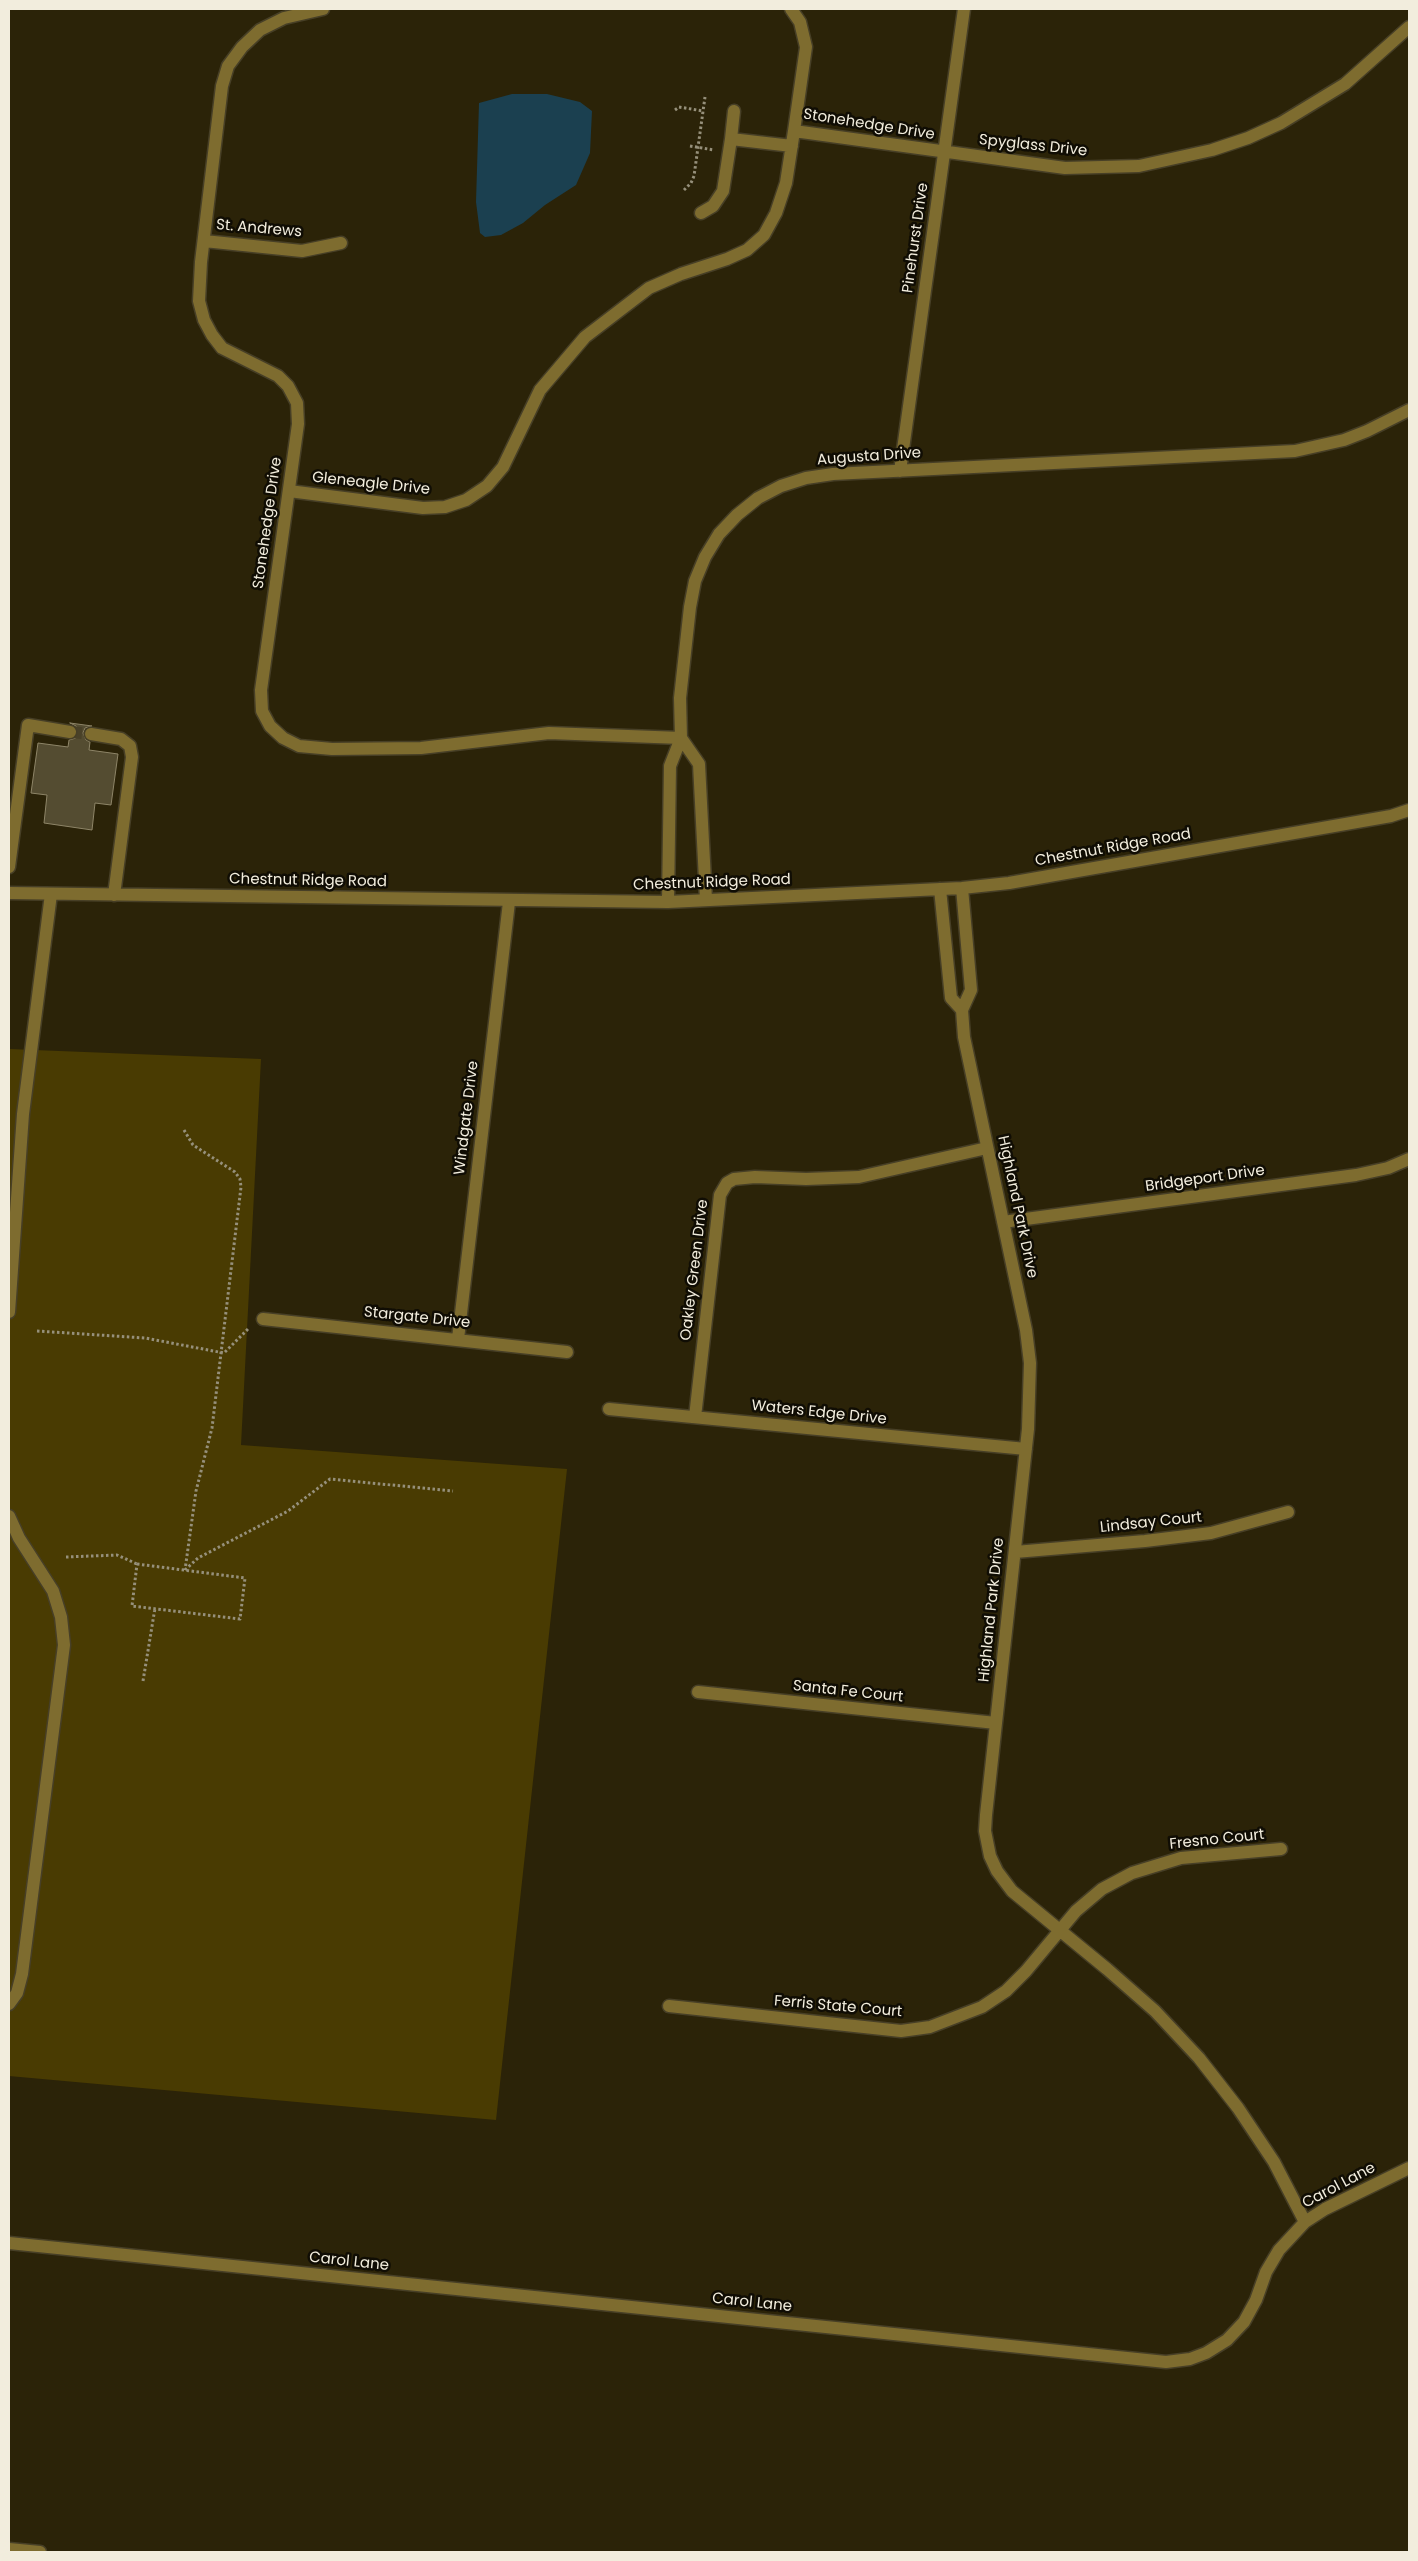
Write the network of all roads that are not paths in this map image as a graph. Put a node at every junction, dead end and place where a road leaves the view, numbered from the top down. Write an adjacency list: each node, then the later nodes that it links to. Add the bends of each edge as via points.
1 (323, 9): 11 (street, Stonehedge Drive, via 284,18 260,30 228,66 222,86)
2 (791, 9): 6 (street, Stonehedge Drive, via 800,22 806,47)
3 (964, 9): 9 (street, Pinehurst Drive)
4 (1409, 27): 9 (street, Spyglass Drive, via 1345,84 1314,104 1273,127 1212,150 1158,163 1102,168 1047,166)
5 (734, 111): 7 (street)
6 (794, 131): 8 (street, Gleneagle Drive); 9 (street, Stonehedge Drive)
7 (731, 138): 8 (street); 10 (street, via 723,191 713,206)
8 (792, 146): 15 (street, Gleneagle Drive, via 786,183 764,235 747,250 649,288 584,337 540,390 503,467 487,486 466,500 445,507 423,508)
9 (944, 153): 14 (street, Pinehurst Drive)
10 (701, 213)
11 (204, 241): 12 (street, St. Andrews, via 302,251); 15 (street, Stonehedge Drive, via 199,301 212,335 222,348 278,376 297,403 298,424)
12 (341, 243)
13 (1409, 410): 14 (street, Augusta Drive, via 1344,440 1295,451)
14 (900, 471): 18 (street, Augusta Drive, via 832,474 781,486 758,498 719,534 695,581 690,607 680,698)
15 (289, 491): 18 (street, Stonehedge Drive, via 261,690 262,711 270,726 283,738 299,746 388,749 549,734)
16 (70, 732): 20 (street, via 28,725)
17 (91, 734): 25 (street, via 120,738 130,746 132,757)
18 (682, 738): 26 (street, via 699,764); 28 (street, Augusta Drive, via 670,766)
19 (1409, 810): 21 (street, Chestnut Ridge Road, via 1391,816 1019,881)
20 (9, 867)
21 (962, 888): 22 (street, Chestnut Ridge Road); 29 (street, Highland Park Drive, via 971,990)
22 (940, 889): 26 (street, Chestnut Ridge Road); 29 (street, via 951,998)
23 (9, 893): 24 (street, Chestnut Ridge Road)
24 (51, 894): 25 (street, Chestnut Ridge Road); 33 (street, via 17,1172)
25 (114, 895): 27 (street, Chestnut Ridge Road)
26 (706, 900): 28 (street, Chestnut Ridge Road)
27 (509, 902): 28 (street, Chestnut Ridge Road); 35 (street, Windgate Drive)
28 (668, 902)
29 (962, 1010): 30 (street, Highland Park Drive, via 964,1037)
30 (988, 1148): 32 (street, Highland Park Drive); 38 (street, Oakley Green Drive, via 859,1177 755,1177 726,1183 720,1195)
31 (1409, 1159): 32 (street, Bridgeport Drive, via 1388,1168 1356,1175)
32 (1003, 1222): 39 (street, Highland Park Drive, via 1030,1363)
33 (9, 1312)
34 (260, 1320): 35 (street, Stargate Drive)
35 (458, 1339): 36 (street, Stargate Drive)
36 (566, 1352)
37 (609, 1409): 38 (street, Waters Edge Drive)
38 (695, 1417): 39 (street, Waters Edge Drive)
39 (1026, 1450): 42 (street, Highland Park Drive)
40 (1288, 1512): 42 (street, Lindsay Court, via 1211,1533)
41 (9, 1516): 47 (street, via 19,1538 53,1591 61,1617 64,1645 22,1974 17,1993)
42 (1015, 1552): 44 (street, Highland Park Drive)
43 (698, 1692): 44 (street, Santa Fe Court)
44 (996, 1723): 46 (street, Highland Park Drive, via 985,1831 990,1856 1012,1891)
45 (1281, 1849): 46 (street, Fresno Court, via 1181,1858 1148,1866 1102,1889)
46 (1059, 1930): 48 (street, Ferris State Court, via 1006,1991 982,2007 930,2027 901,2031); 50 (street, Highland Park Drive, via 1108,1968 1199,2058 1274,2162)
47 (9, 2004)
48 (669, 2006)
49 (1409, 2168): 50 (street, Carol Lane, via 1325,2209)
50 (1306, 2222): 51 (street, Carol Lane, via 1279,2250 1244,2322 1227,2340 1190,2359 1166,2362)
51 (9, 2243)
52 (9, 2549): 53 (street)
53 (40, 2552)

